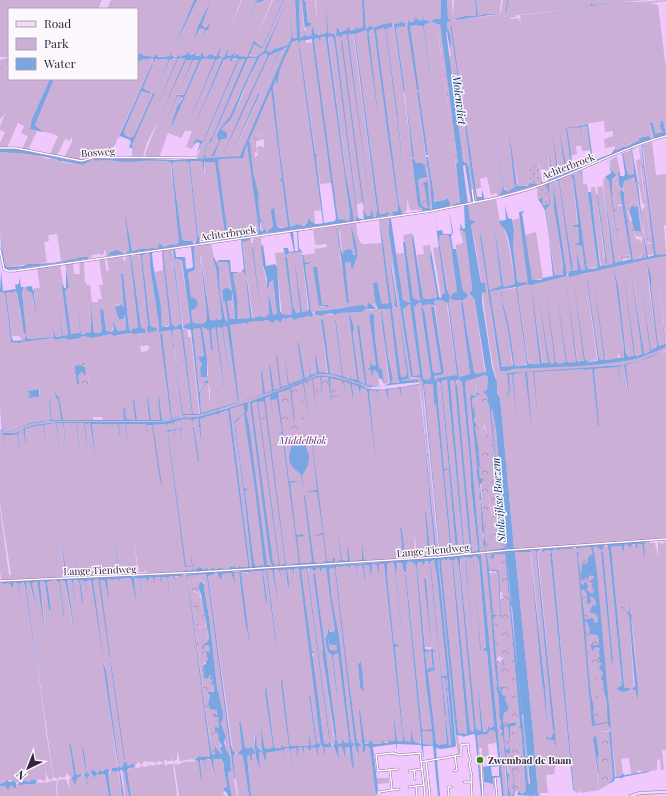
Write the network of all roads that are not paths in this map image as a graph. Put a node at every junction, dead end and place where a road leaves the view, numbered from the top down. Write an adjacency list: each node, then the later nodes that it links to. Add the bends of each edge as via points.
1 (666, 136): 5 (street, Achterbroek, via 645,142 543,184)
2 (0, 148): 3 (street, Bosweg, via 16,148 82,161 95,157)
3 (197, 158)
4 (472, 189): 5 (street)
5 (474, 203): 6 (street, Achterbroek, via 8,271 4,269)
6 (0, 250)
7 (666, 539): 8 (street, Lange Tiendweg, via 431,558)
8 (0, 581)
9 (456, 756): 10 (street); 16 (street, via 457,770); 22 (street, via 461,755 461,745 468,744)
10 (426, 761): 11 (street); 33 (street)
11 (421, 762): 14 (street); 17 (street, via 420,753 376,755 378,771)
12 (481, 765): 36 (street)
13 (398, 769): 17 (street)
14 (422, 769): 15 (street); 23 (street)
15 (414, 770): 18 (street); 20 (street)
16 (454, 770)
17 (390, 771): 28 (street)
18 (409, 771)
19 (495, 778): 37 (street)
20 (415, 779)
21 (464, 782): 22 (street)
22 (471, 782): 35 (street)
23 (424, 785): 24 (street); 32 (street)
24 (416, 786): 25 (street); 31 (street)
25 (409, 787)
26 (452, 787): 34 (street, via 448,787)
27 (399, 789): 28 (street)
28 (392, 790): 30 (street, via 379,792)
29 (666, 792): 38 (street)
30 (379, 796)
31 (417, 796)
32 (425, 796)
33 (430, 796)
34 (449, 796)
35 (472, 796)
36 (484, 796)
37 (497, 796)
38 (631, 796)

